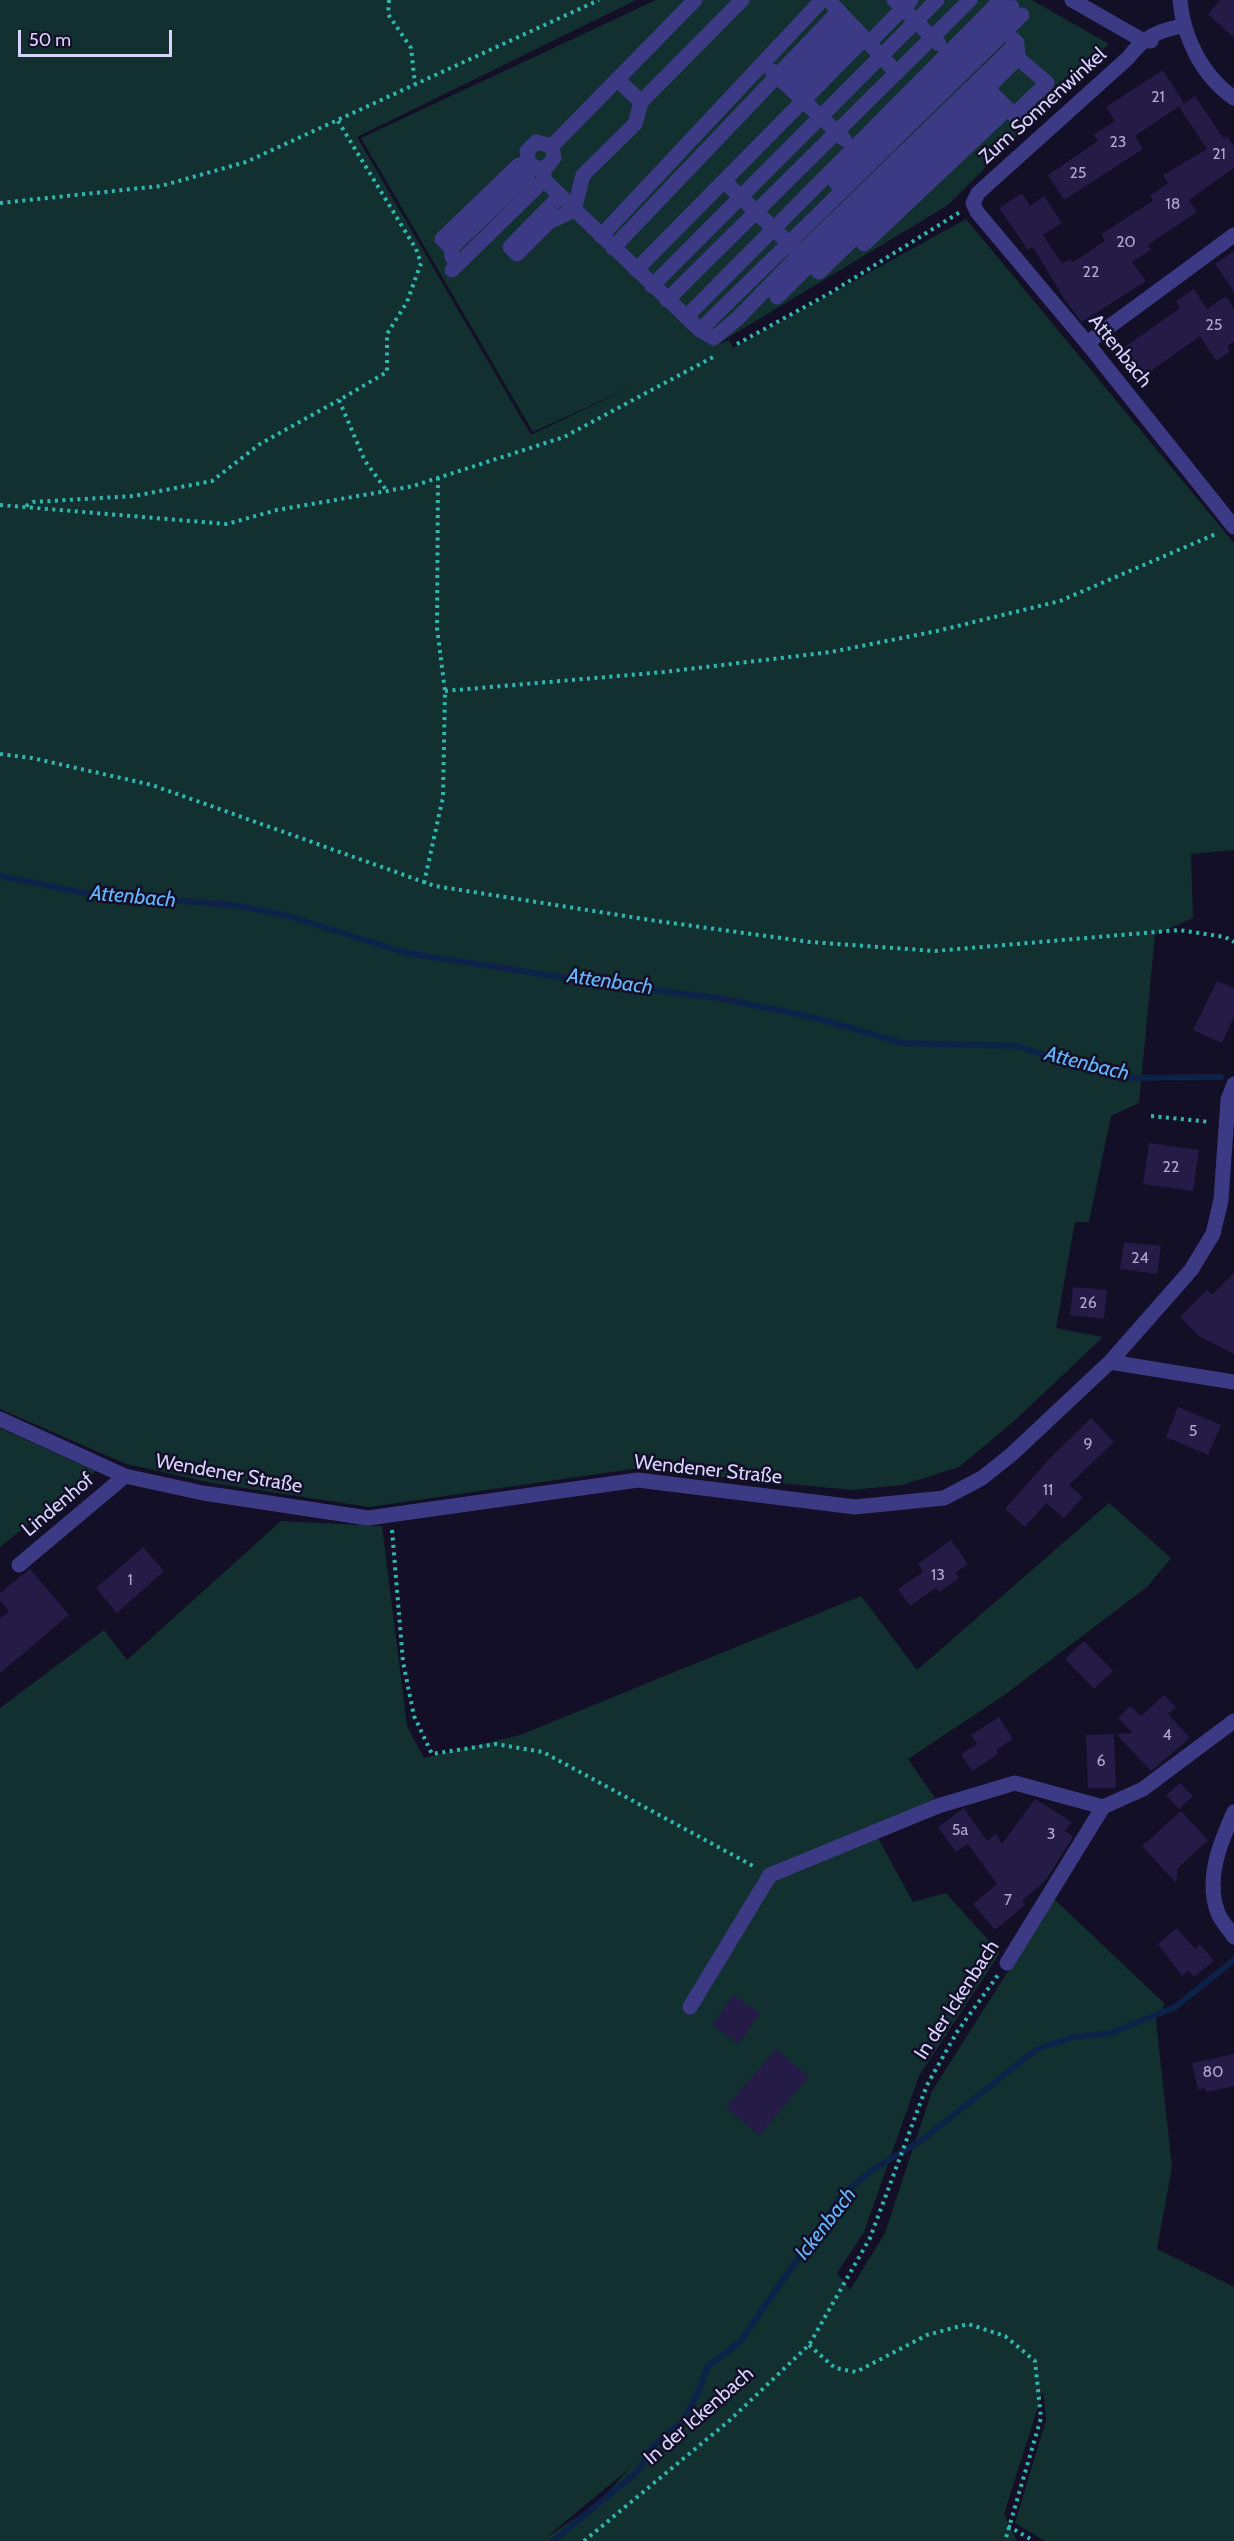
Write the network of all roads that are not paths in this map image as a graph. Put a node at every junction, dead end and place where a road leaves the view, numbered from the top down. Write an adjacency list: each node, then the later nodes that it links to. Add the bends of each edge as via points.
1 (694, 0): 20 (street)
2 (742, 0): 24 (street)
3 (822, 0): 18 (street)
4 (923, 0): 9 (street)
5 (937, 0): 9 (street)
6 (970, 0): 14 (street)
7 (1072, 0): 15 (street)
8 (1180, 0): 11 (street)
9 (904, 6): 12 (street); 12 (street); 14 (street)
10 (1012, 7): 13 (street); 17 (street)
11 (1182, 26): 15 (street); 23 (street, via 1204,67)
12 (858, 32): 19 (street); 22 (street); 22 (street); 22 (street)
13 (1005, 32): 16 (street); 17 (street)
14 (933, 38): 17 (street); 19 (street)
15 (1142, 40): 34 (street, Zum Sonnenwinkel, via 978,193)
16 (1018, 50): 21 (street); 25 (street, via 1047,83 1014,115)
17 (957, 61): 21 (street); 28 (street); 28 (street)
18 (764, 63): 22 (street); 38 (street)
19 (897, 72): 26 (street)
20 (617, 79): 24 (street); 27 (street)
21 (982, 85): 25 (street); 31 (street)
22 (800, 97): 26 (street); 30 (street); 33 (street); 41 (street)
23 (1234, 98)
24 (641, 102): 35 (street, via 635,124 583,175)
25 (1002, 104): 31 (street)
26 (837, 133): 28 (street); 36 (street)
27 (552, 146): 29 (street, via 554,158); 29 (street, via 536,142 527,151)
28 (861, 156): 31 (street); 40 (street); 40 (street)
29 (535, 171): 29 (street, via 455,267 451,248); 32 (street)
30 (725, 182): 33 (street); 42 (street)
31 (895, 189): 39 (street); 40 (street); 40 (street, via 819,272)
32 (560, 196): 35 (street); 35 (street, via 510,247 517,254 549,222)
33 (740, 197): 36 (street); 43 (street)
34 (974, 203): 47 (street, Attenbach, via 977,212)
35 (574, 210): 38 (street)
36 (757, 212): 40 (street); 45 (street)
37 (1234, 235): 47 (street)
38 (601, 236): 41 (street)
39 (864, 244)
40 (791, 245): 44 (street); 46 (street); 46 (street)
41 (613, 248): 42 (street)
42 (636, 270): 43 (street)
43 (652, 286): 45 (street)
44 (777, 297)
45 (668, 300): 46 (street)
46 (693, 324)
47 (1087, 343): 48 (street, Attenbach)
48 (1234, 527)
49 (1234, 1084): 50 (street, via 1228,1100 1221,1200 1213,1234 1191,1270)
50 (1110, 1362): 51 (street); 53 (street, Wendener Straße, via 982,1478 944,1498 855,1507 638,1480 368,1518 203,1493)
51 (1234, 1382)
52 (0, 1419): 53 (street, Wendener Straße)
53 (125, 1476): 54 (street, Lindenhof)
54 (19, 1566)
55 (1234, 1720): 56 (street, via 1143,1789)
56 (1103, 1807): 59 (street, In der Ickenbach); 60 (street, via 1015,1783 938,1806 770,1875)
57 (1234, 1812): 58 (street, via 1218,1851 1212,1881 1218,1913)
58 (1234, 1937)
59 (1007, 1963)
60 (690, 2007)

